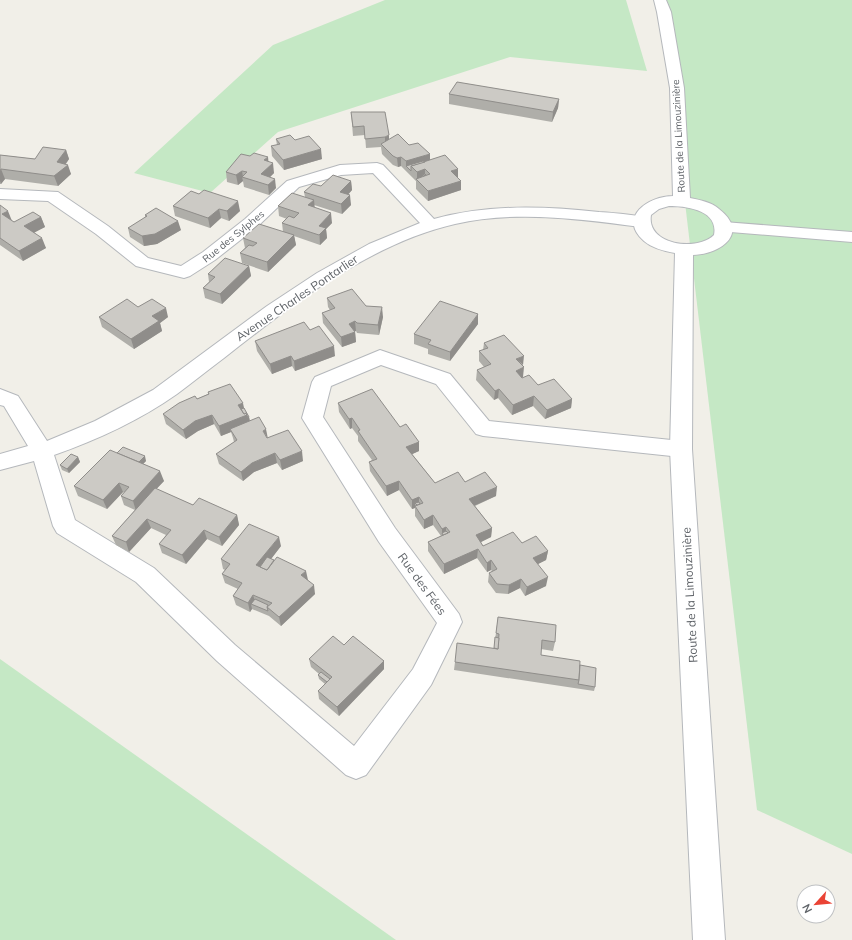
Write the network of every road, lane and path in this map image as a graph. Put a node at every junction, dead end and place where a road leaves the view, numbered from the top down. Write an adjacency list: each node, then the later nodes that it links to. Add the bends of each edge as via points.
1 (660, 0): 3 (street, Route de la Limouzinière, via 676,88)
2 (0, 194): 5 (street, Rue des Sylphes, via 52,196 102,230 142,262 184,272 239,233 293,184 340,170 377,168)
3 (682, 201): 4 (street, via 658,203 648,208); 6 (street, via 710,210)
4 (641, 222): 5 (street, Avenue Charles Pontarlier, via 543,212 479,215); 8 (street, via 646,233 659,243)
5 (431, 225): 11 (street, Avenue Charles Pontarlier, via 388,241 347,262 161,394 98,428)
6 (724, 227): 7 (street); 8 (street, via 723,236 715,244 701,249)
7 (852, 237)
8 (684, 250): 10 (street, Route de la Limouzinière)
9 (0, 396): 11 (street, via 11,401)
10 (681, 449): 11 (street, Rue des Fées, via 483,428 443,379 380,357 322,382 312,418 387,535 450,622 422,677 356,766 226,653 145,575 65,526); 13 (street, Route de la Limouzinière)
11 (42, 451): 12 (street, Avenue Charles Pontarlier)
12 (0, 462)
13 (709, 940)

